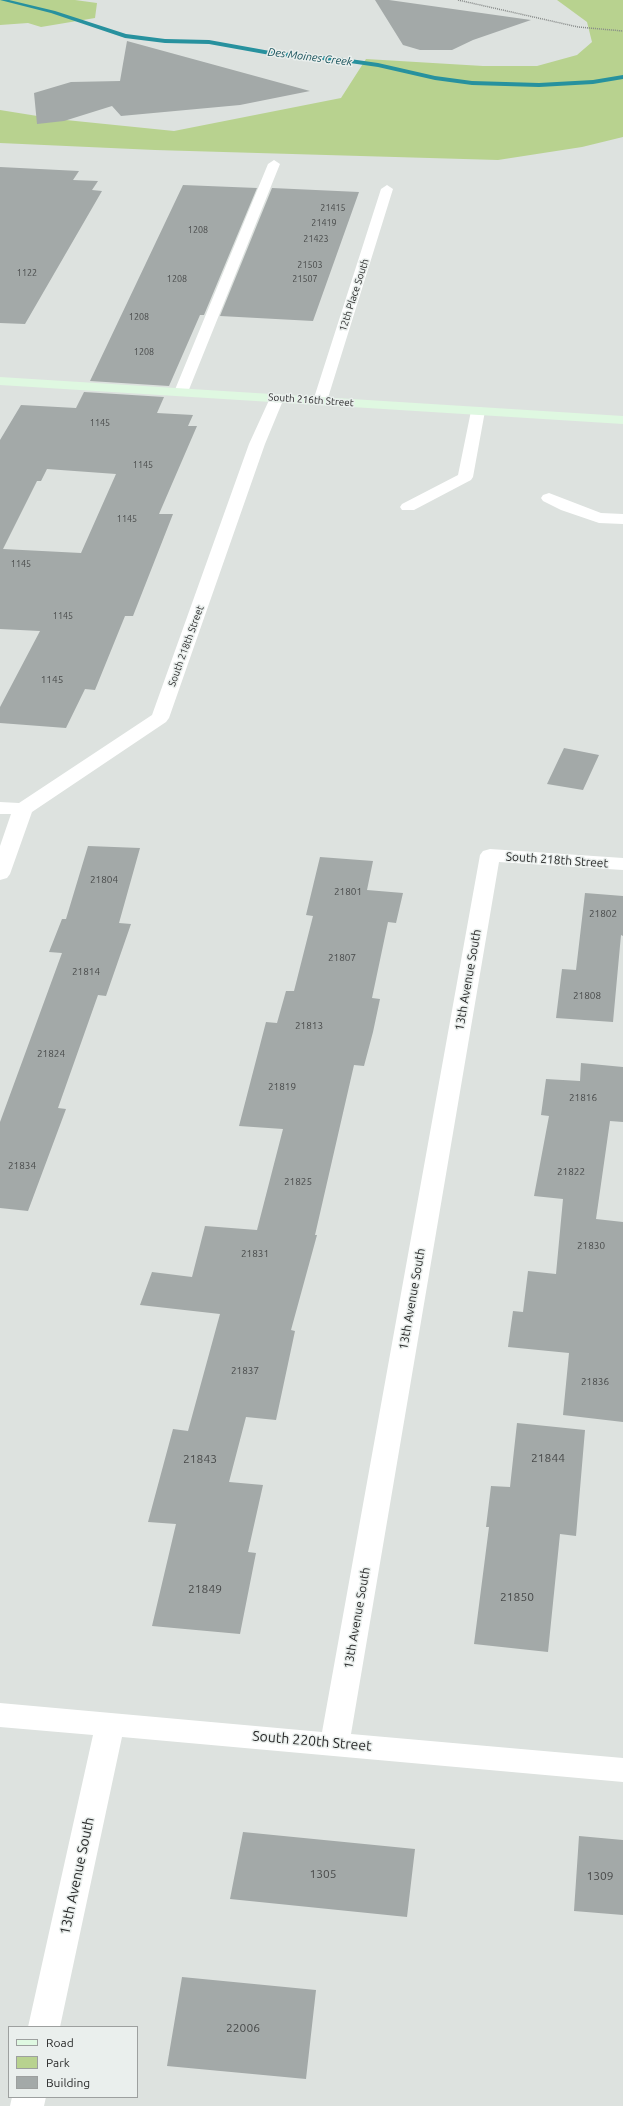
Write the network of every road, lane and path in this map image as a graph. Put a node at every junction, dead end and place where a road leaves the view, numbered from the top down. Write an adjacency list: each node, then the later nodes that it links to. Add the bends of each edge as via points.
1 (458, 0): 2 (path, via 578,27)
2 (623, 31)
3 (274, 164): 6 (street)
4 (387, 190): 8 (street, 12th Place South)
5 (0, 381): 6 (main road, South 216th Street)
6 (181, 392): 7 (main road, South 216th Street)
7 (277, 398): 8 (main road, South 216th Street); 15 (street, South 218th Street, via 257,444 160,718)
8 (320, 401): 9 (main road, South 216th Street)
9 (478, 410): 10 (main road, South 216th Street); 12 (street, via 465,477)
10 (623, 420)
11 (549, 498): 13 (street, via 599,518)
12 (408, 507)
13 (623, 519)
14 (0, 808): 15 (street)
15 (22, 810): 18 (street)
16 (490, 855): 17 (street, South 218th Street); 21 (street, 13th Avenue South)
17 (623, 864)
18 (0, 874)
19 (0, 1715): 20 (street, South 220th Street)
20 (110, 1725): 21 (street, South 220th Street); 23 (street, 13th Avenue South)
21 (335, 1743): 22 (street, South 220th Street)
22 (623, 1770)
23 (44, 2026)

